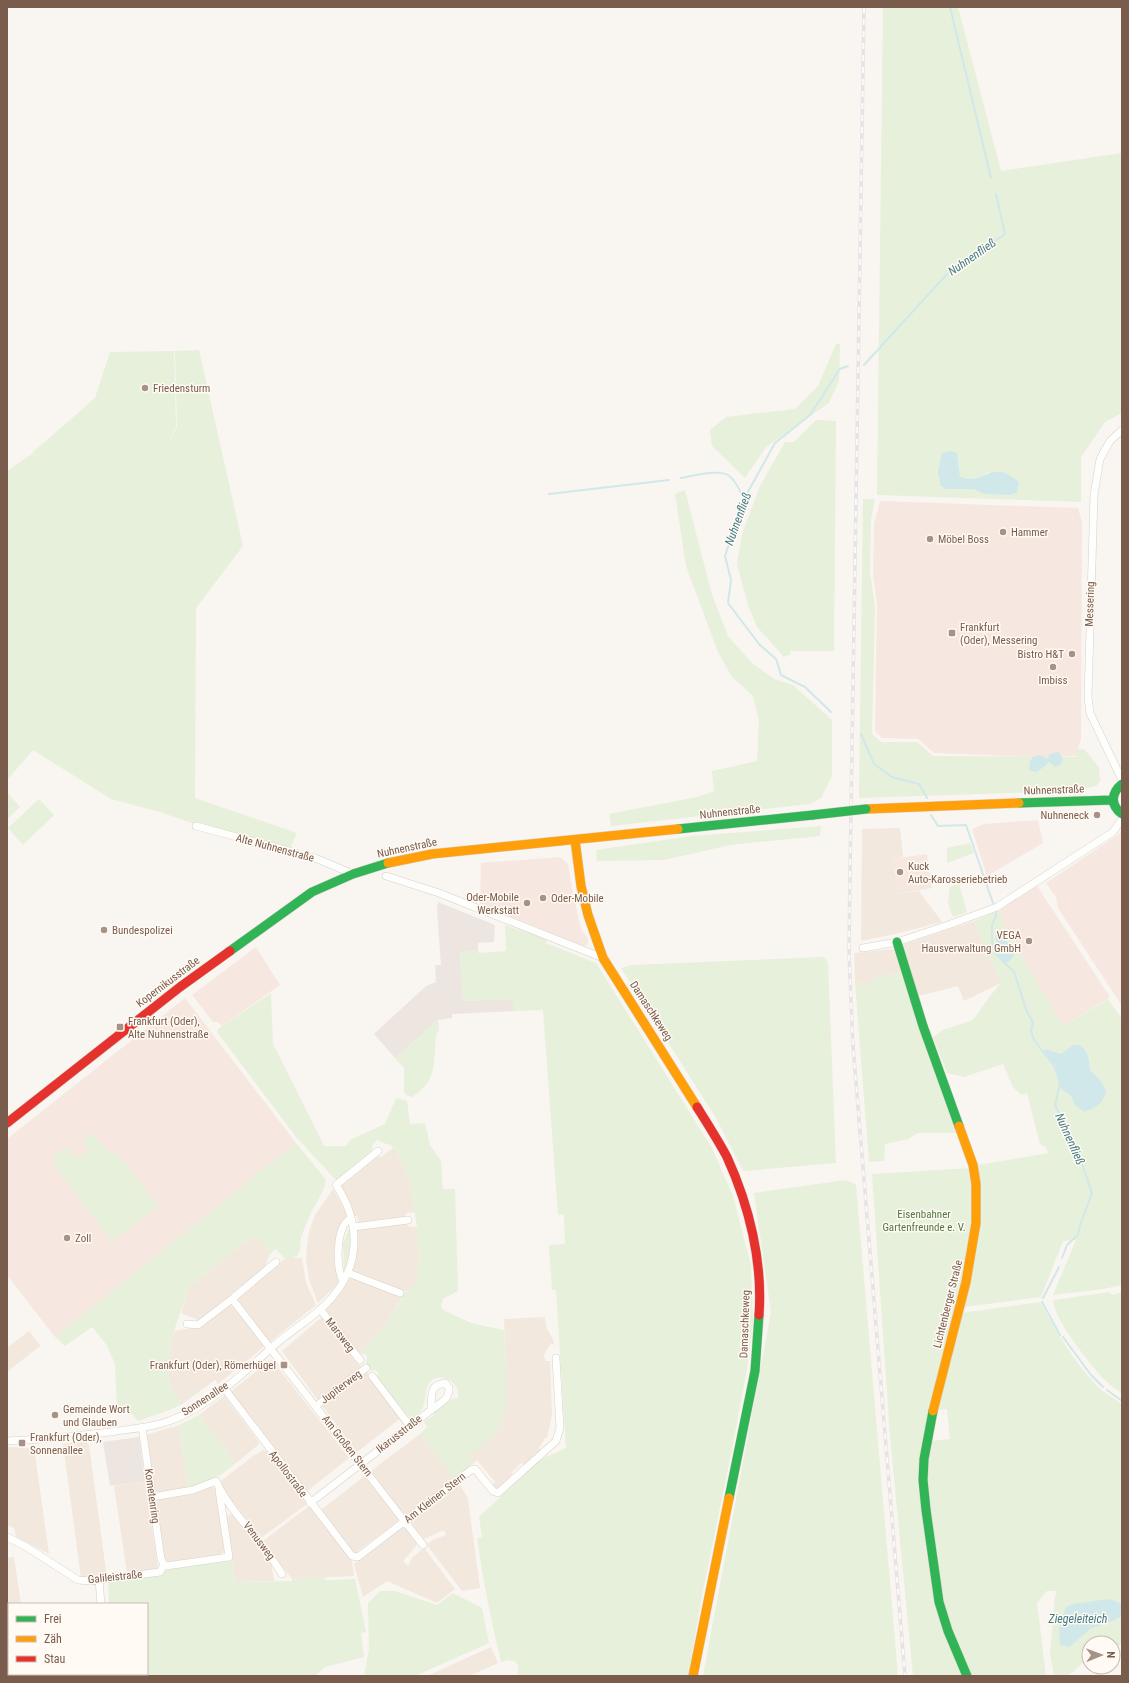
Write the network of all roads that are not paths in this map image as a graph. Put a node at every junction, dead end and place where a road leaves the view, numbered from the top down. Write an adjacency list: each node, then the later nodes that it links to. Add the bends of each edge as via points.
1 (1122, 430): 2 (street, Messering, via 1110,441 1100,459 1094,495 1088,697 1090,714)
2 (1122, 780)
3 (1122, 784): 4 (street, via 1115,791)
4 (1112, 800): 5 (street, via 1114,807); 8 (street, Nuhnenstraße, bridge, via 866,809)
5 (1122, 814)
6 (1122, 819): 11 (street, via 1113,832 997,907)
7 (196, 826): 9 (street, Alte Nuhnenstraße, via 310,856)
8 (575, 840): 9 (street, Nuhnenstraße, via 432,854 398,860); 13 (street, Damaschkeweg, via 583,895 596,943)
9 (353, 874): 14 (street, Kopernikusstraße, via 306,896 180,987)
10 (386, 876): 13 (street, via 439,893)
11 (897, 942): 12 (street); 53 (street, Lichtenberger Straße, via 921,1023 976,1176 976,1223 970,1268 933,1412 922,1472 940,1603)
12 (863, 948)
13 (603, 958): 52 (street, Damaschkeweg, via 690,1094 726,1156 741,1191 757,1260 760,1304 755,1371)
14 (7, 1123)
15 (378, 1151): 16 (street, Sonnenallee, via 336,1185)
16 (351, 1218): 18 (street, Sonnenallee); 21 (street, via 346,1224 338,1249 339,1270)
17 (408, 1220): 18 (street)
18 (353, 1227): 20 (street, Sonnenallee, via 354,1247)
19 (276, 1262): 23 (street)
20 (348, 1273): 21 (street, Sonnenallee); 22 (street)
21 (343, 1282): 24 (street, Sonnenallee)
22 (400, 1293)
23 (232, 1300): 25 (street, via 198,1325); 26 (street, Am Großen Stern)
24 (320, 1309): 26 (street, Sonnenallee); 28 (street, Marsweg)
25 (187, 1324)
26 (271, 1348): 31 (street, Sonnenallee); 32 (street, Am Großen Stern)
27 (556, 1358): 43 (street, Am Kleinen Stern, via 560,1428 553,1444 498,1493 493,1491 475,1469 471,1470)
28 (360, 1360)
29 (366, 1368): 32 (street, Jupiterweg)
30 (372, 1376): 34 (street)
31 (224, 1388): 35 (street, Sonnenallee, via 185,1414 169,1421); 40 (street, Apollostraße)
32 (316, 1406): 37 (street, Am Großen Stern)
33 (430, 1410): 34 (street, Ikarusstraße)
34 (410, 1426): 37 (street, Ikarusstraße)
35 (142, 1427): 36 (street, Sonnenallee, via 38,1441); 39 (street, Kometenring)
36 (7, 1441)
37 (361, 1464): 40 (street, Ikarusstraße); 43 (street, Am Großen Stern)
38 (219, 1486): 39 (street, via 216,1481 193,1490); 41 (street, Venusweg); 42 (street, Venusweg)
39 (152, 1497): 48 (street, Kometenring)
40 (310, 1503): 47 (street, Apollostraße)
41 (235, 1510): 42 (street); 49 (street, Venusweg)
42 (223, 1515): 46 (street, Venusweg)
43 (405, 1521): 45 (street, Am Großen Stern); 47 (street, Am Kleinen Stern)
44 (7, 1538): 50 (street, Galileistraße, via 25,1546 78,1580)
45 (423, 1545)
46 (229, 1557): 48 (street, Galileistraße)
47 (355, 1557)
48 (164, 1565): 50 (street, Galileistraße, via 160,1572)
49 (282, 1574)
50 (99, 1580): 51 (street)
51 (102, 1603)
52 (694, 1676)
53 (967, 1676)

